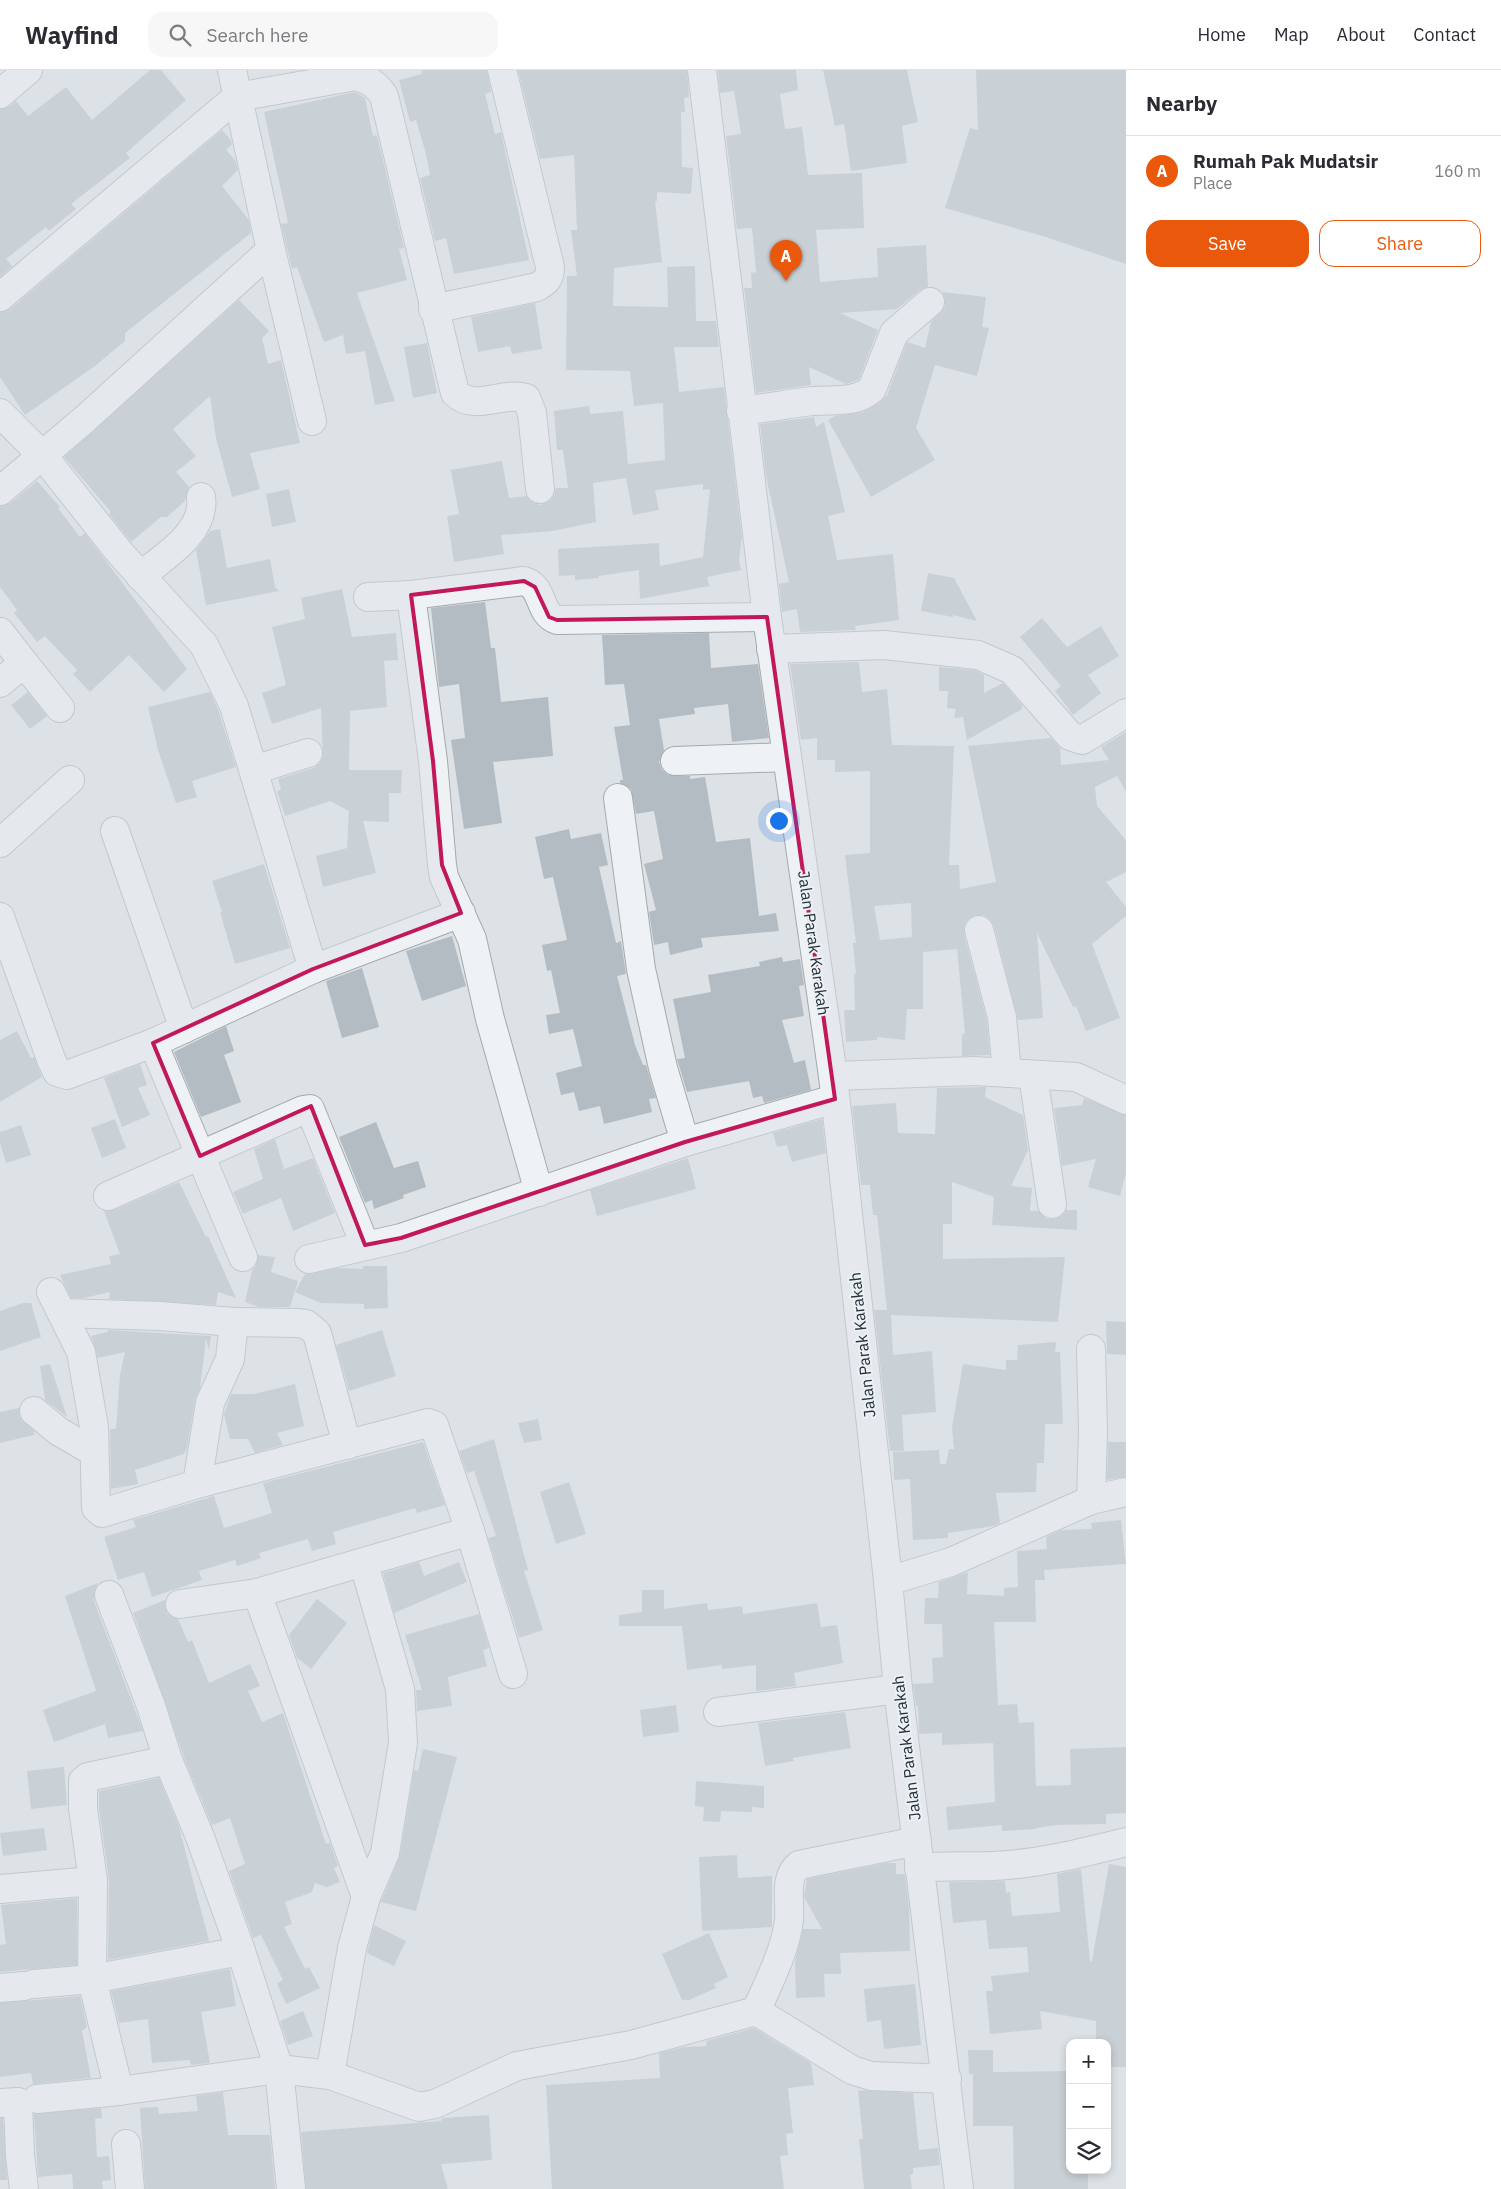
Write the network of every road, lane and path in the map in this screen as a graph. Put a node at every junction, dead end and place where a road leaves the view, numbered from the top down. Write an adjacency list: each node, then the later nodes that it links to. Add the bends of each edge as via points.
1 (28, 70): 5 (street)
2 (232, 70): 6 (street)
3 (502, 70): 10 (street, via 550,276 537,287)
4 (702, 70): 11 (street, Jalan Parak Karakah)
5 (0, 94)
6 (238, 97): 7 (street); 8 (street); 10 (street, via 356,76 377,85 384,96)
7 (271, 250): 13 (street); 14 (street)
8 (0, 298)
9 (930, 302): 11 (street, via 894,333 872,389 865,395 837,402 814,401)
10 (433, 309): 15 (street, via 454,393 470,402 517,396 526,398 530,404)
11 (741, 411): 21 (street, Jalan Parak Karakah)
12 (0, 413): 14 (street)
13 (312, 421)
14 (43, 456): 16 (street); 18 (street)
15 (540, 489)
16 (0, 491)
17 (201, 498): 18 (street, via 203,510 197,523 174,550)
18 (140, 576): 31 (street, via 204,645 234,706)
19 (411, 595): 20 (street); 21 (street, via 524,581 535,587 548,615 557,620); 36 (street, via 433,761 444,877)
20 (368, 597)
21 (766, 618): 23 (street, Jalan Parak Karakah)
22 (0, 632): 24 (street)
23 (771, 649): 27 (street, via 884,645 978,656 1012,670 1070,736 1082,740); 29 (street, Jalan Parak Karakah)
24 (24, 663): 25 (street); 26 (street)
25 (0, 683)
26 (60, 708)
27 (1126, 713)
28 (308, 753): 31 (street)
29 (787, 758): 30 (street); 43 (street, Jalan Parak Karakah)
30 (675, 760)
31 (254, 770): 39 (street)
32 (70, 780): 35 (street)
33 (618, 798): 45 (street, via 641,968 663,1068)
34 (115, 831): 40 (street)
35 (0, 843)
36 (461, 913): 39 (street); 47 (street, via 474,948 490,1019)
37 (0, 917): 41 (street, via 57,1072 67,1076)
38 (979, 930): 42 (street)
39 (313, 969): 40 (street)
40 (184, 1028): 41 (street)
41 (153, 1043): 46 (street)
42 (1020, 1074): 43 (street, via 974,1071); 44 (street, via 1076,1077); 49 (street)
43 (834, 1088): 45 (street); 63 (street, Jalan Parak Karakah)
44 (1126, 1100)
45 (685, 1142): 47 (street)
46 (200, 1156): 48 (street); 50 (street, via 310,1109); 51 (street)
47 (539, 1192): 50 (street, via 402,1238)
48 (108, 1196)
49 (1052, 1204)
50 (365, 1245): 52 (street)
51 (243, 1258)
52 (309, 1259)
53 (234, 1322): 56 (street, via 306,1324 317,1333); 57 (street, via 56,1303 81,1352 90,1396); 58 (street, via 230,1359 210,1403)
54 (1091, 1349): 60 (street, via 1094,1430)
55 (34, 1411): 57 (street, via 58,1431)
56 (347, 1445): 58 (street); 61 (street, via 428,1422 434,1425)
57 (94, 1452): 58 (street, via 96,1508 102,1513)
58 (198, 1484)
59 (1126, 1492): 60 (street)
60 (1091, 1500): 63 (street, via 951,1562)
61 (470, 1531): 62 (street); 67 (street)
62 (364, 1564): 64 (street); 75 (street, via 400,1689 403,1716 403,1743 385,1853)
63 (888, 1581): 68 (street, Jalan Parak Karakah)
64 (257, 1593): 66 (street); 75 (street)
65 (109, 1595): 70 (street)
66 (180, 1604)
67 (513, 1674)
68 (898, 1689): 69 (street); 72 (street, Jalan Parak Karakah)
69 (718, 1712)
70 (168, 1760): 73 (street, via 88,1777 83,1781 83,1809); 76 (street, via 200,1837)
71 (1126, 1842): 72 (street, via 1054,1860 993,1866 942,1865)
72 (918, 1855): 79 (street, via 799,1865 792,1871 789,1921 774,1971); 82 (street, Jalan Parak Karakah)
73 (93, 1881): 74 (street); 77 (street)
74 (0, 1889)
75 (366, 1897): 81 (street, via 352,1948)
76 (240, 1951): 77 (street); 80 (street)
77 (92, 1978): 78 (street); 83 (street)
78 (19, 1986)
79 (756, 2011): 81 (street, via 631,2045 517,2066 435,2104 419,2107); 82 (street, via 852,2070 871,2076)
80 (279, 2069): 81 (street); 83 (street); 89 (street)
81 (330, 2075)
82 (947, 2079): 90 (street, Jalan Parak Karakah)
83 (119, 2091): 84 (street)
84 (37, 2099)
85 (0, 2102): 87 (street, via 18,2102)
86 (126, 2144): 88 (street)
87 (24, 2189)
88 (130, 2189)
89 (290, 2189)
90 (959, 2189)

